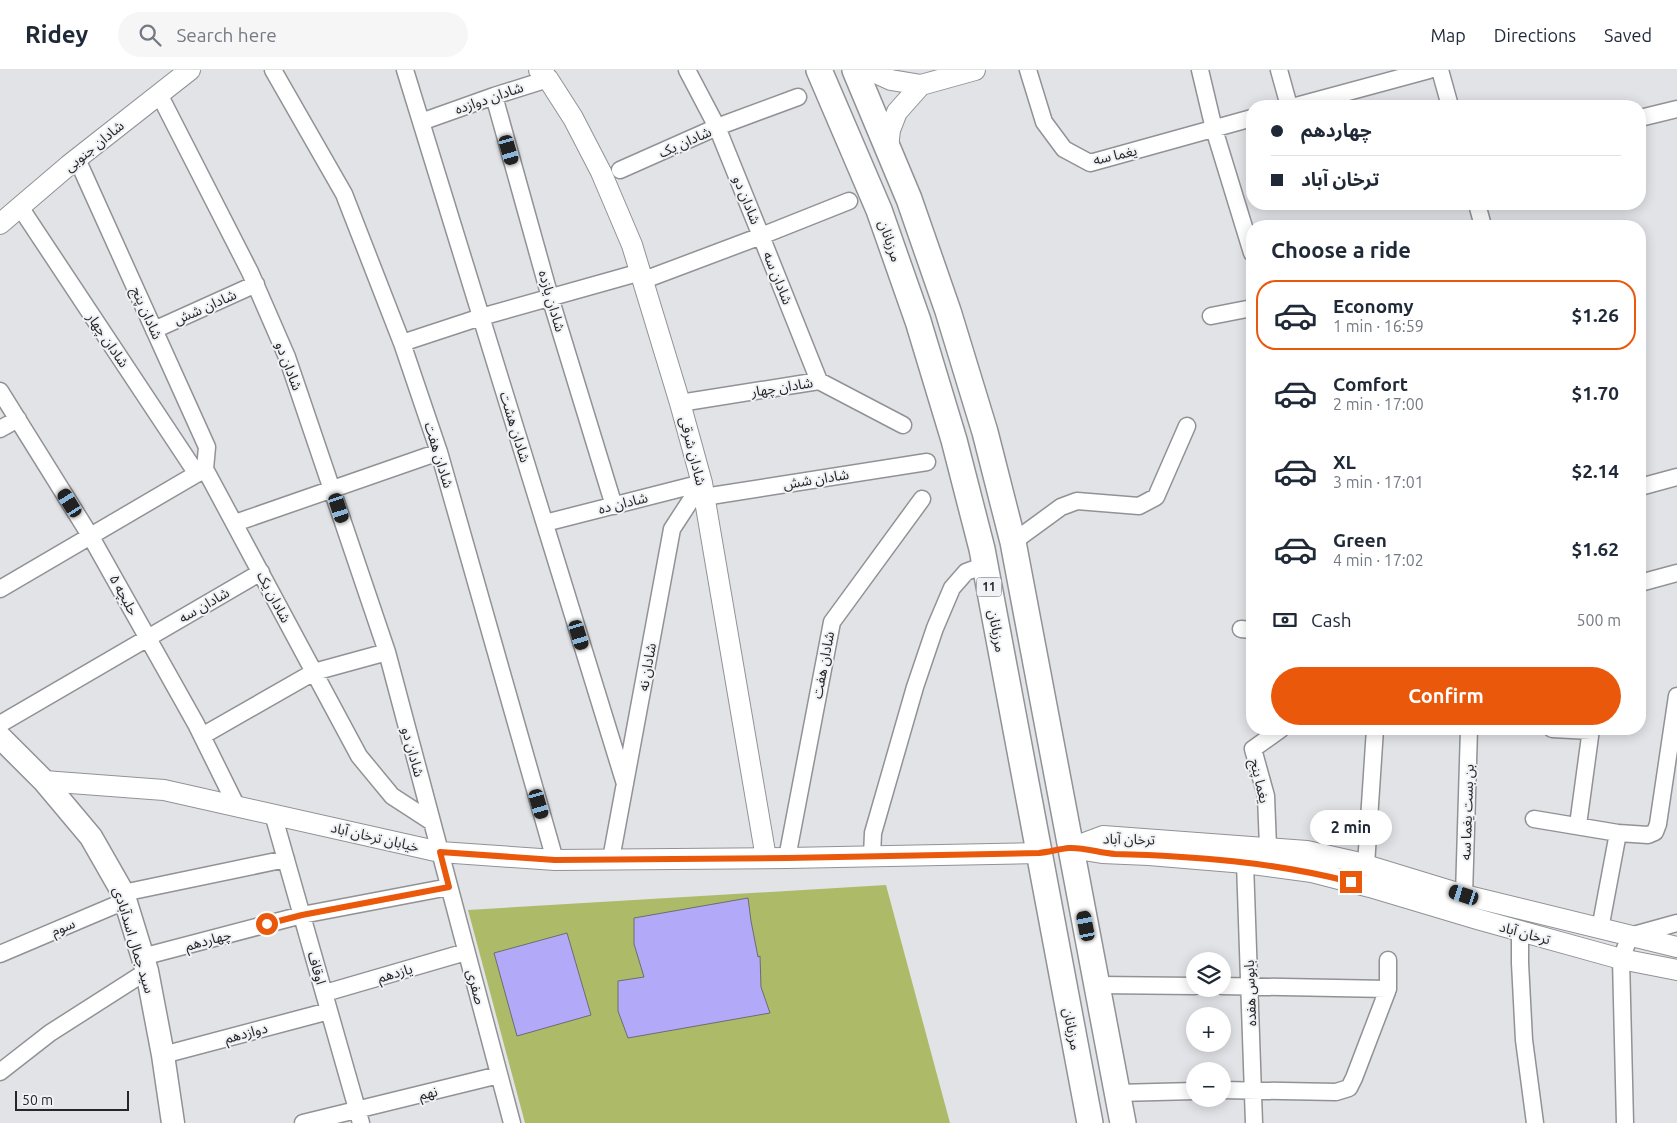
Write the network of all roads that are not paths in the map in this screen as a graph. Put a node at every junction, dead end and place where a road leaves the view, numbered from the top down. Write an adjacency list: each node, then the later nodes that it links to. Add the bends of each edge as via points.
1 (190, 70): 16 (street, شادان جنوبی)
2 (273, 70): 43 (street, شادان هفت, via 344,194)
3 (406, 70): 25 (street, شادان هشت)
4 (687, 70): 26 (street, شادان یک)
5 (819, 70): 64 (main road, مرزبانان / 11, via 879,210 918,321 954,440)
6 (855, 70): 28 (main road, 11)
7 (869, 70): 15 (street, via 891,80)
8 (975, 70): 15 (street)
9 (1028, 70): 27 (street, یغما سه, via 1044,122 1064,148 1090,163)
10 (1200, 70): 27 (street)
11 (1279, 70): 19 (street)
12 (1429, 70): 20 (street)
13 (1440, 70): 21 (street)
14 (544, 73): 17 (street, شادان دوازده); 36 (street, شادان شرقی, via 573,118 601,172)
15 (921, 85): 28 (street, via 897,112)
16 (159, 94): 29 (street, شادان جنوبی); 37 (street, شادان دو)
17 (494, 96): 25 (street, شادان دوازده); 38 (street, شادان یازده)
18 (798, 98): 26 (street)
19 (1287, 100)
20 (1318, 100)
21 (1448, 100)
22 (1677, 109): 23 (street)
23 (1646, 117)
24 (1246, 120): 27 (street, یغما سه)
25 (421, 122): 41 (street, شادان هشت)
26 (717, 127): 30 (street, شادان یک); 35 (street, شادان دو)
27 (1214, 129): 34 (street)
28 (888, 148): 63 (main road, 11, via 948,311 985,432)
29 (77, 159): 32 (street, شادان جنوبی); 42 (street, شادان پنج)
30 (620, 170)
31 (849, 200): 35 (street, شادان سه)
32 (20, 207): 33 (street, شادان جنوبی); 53 (street, شادان چهار)
33 (0, 224)
34 (1246, 233)
35 (762, 236): 36 (street, شادان دو); 44 (street, شادان سه)
36 (642, 276): 38 (street, شادان دو); 46 (street, شادان شرقی)
37 (256, 284): 42 (street, شادان شش); 56 (street, شادان دو, via 287,357)
38 (550, 297): 41 (street, شادان دو); 59 (street, شادان یازده)
39 (1246, 309): 40 (street)
40 (1211, 316)
41 (481, 317): 43 (street, شادان دو); 61 (street, شادان هشت)
42 (154, 330): 53 (street, شادان پنج, via 208,447)
43 (402, 343): 51 (street, شادان هفت)
44 (819, 381): 46 (street, شادان چهار); 48 (street, شادان چهار)
45 (0, 391): 47 (street, حلبچه ۵)
46 (680, 403): 57 (street, شادان شرقی)
47 (18, 419): 50 (street); 62 (street, حلبچه ۵)
48 (903, 425)
49 (1187, 426): 63 (street, via 1156,497 1139,506 1077,501 1061,506)
50 (0, 429)
51 (439, 452): 56 (street); 97 (street, شادان هفت)
52 (927, 462): 57 (street, شادان شش)
53 (201, 471): 60 (street, شادان یک); 62 (street)
54 (1677, 477): 55 (street)
55 (1646, 485)
56 (332, 490): 60 (street); 70 (street, شادان دو)
57 (703, 490): 59 (street, شادان ده); 81 (street, شادان نه, via 672,528); 93 (street, شادان شرقی)
58 (922, 500): 94 (street, شادان هفت, via 832,622)
59 (614, 506): 61 (street, شادان ده)
60 (235, 523): 65 (street, شادان یک)
61 (545, 523): 81 (street, شادان هشت)
62 (91, 537): 68 (street); 69 (street, حلبچه ۵)
63 (1013, 542): 89 (main road, 11)
64 (985, 565): 91 (main road, مرزبانان / 11); 92 (street, via 966,572 952,588 935,628 873,833)
65 (261, 572): 69 (street, شادان سه); 71 (street, شادان یک)
66 (1677, 572): 67 (street)
67 (1646, 581)
68 (0, 589)
69 (147, 637): 73 (street, شادان سه); 78 (street, حلبچه ۵)
70 (387, 652): 71 (street); 85 (street, شادان دو)
71 (314, 672): 78 (street); 85 (street, شادان یک, via 359,756 392,796)
72 (1677, 696): 87 (street, via 1655,832)
73 (0, 724)
74 (1273, 735): 88 (street, یغما پنج, via 1253,749 1266,796)
75 (1375, 735): 99 (street)
76 (1469, 735): 101 (street, بن بست یغما سه)
77 (1590, 735): 86 (street)
78 (202, 736): 82 (street, حلبچه ۵)
79 (0, 737): 80 (main road, سید جمال اسدآبادی)
80 (44, 781): 82 (street, خیابان ترخان آباد, via 164,790); 102 (main road, سید جمال اسدآبادی, via 91,837)
81 (625, 784): 96 (street, شادان نه)
82 (236, 805): 83 (street, خیابان ترخان آباد)
83 (273, 814): 90 (street, خیابان ترخان آباد); 95 (street, اوقاف)
84 (1534, 819): 86 (street)
85 (432, 822): 90 (street, شادان دو)
86 (1578, 825): 87 (street)
87 (1618, 832): 105 (street)
88 (1268, 847): 89 (street, ترخان آباد, via 1103,836); 99 (street, ترخان آباد, via 1307,851)
89 (1070, 848): 91 (main road); 98 (street, ترخان آباد, via 1102,854); 115 (main road, 11)
90 (440, 852): 97 (street, خیابان ترخان آباد); 100 (street, صفری)
91 (1039, 853): 92 (street, خیابان ترخان آباد); 133 (main road, مرزبانان / 11)
92 (872, 856): 94 (street, خیابان ترخان آباد)
93 (766, 858): 94 (street, خیابان ترخان آباد); 96 (street, خیابان ترخان آباد)
94 (787, 858)
95 (286, 859): 102 (street, سوم); 103 (street, اوقاف)
96 (611, 859): 97 (street, خیابان ترخان آباد)
97 (555, 860)
98 (1245, 863): 106 (street, ترخان آباد, via 1312,872); 118 (street, بابوس هفده)
99 (1366, 865): 101 (street, ترخان آباد)
100 (449, 887): 103 (street, چهاردهم); 109 (street, صفری)
101 (1464, 895): 105 (street, ترخان آباد)
102 (124, 897): 110 (street, سوم); 113 (main road, سید جمال اسدآبادی)
103 (302, 915): 113 (street, چهاردهم); 120 (street, اوقاف)
104 (1677, 923): 107 (street)
105 (1600, 928): 107 (street, ترخان آباد)
106 (1520, 931): 111 (street, ترخان آباد); 136 (street, via 1524,1040)
107 (1630, 936): 108 (street, ترخان آباد); 111 (street)
108 (1677, 947)
109 (466, 952): 120 (street, یازدهم); 124 (street, صفری)
110 (0, 954)
111 (1621, 959): 114 (street, ترخان آباد); 137 (street)
112 (1388, 960): 119 (street)
113 (145, 964): 122 (main road, سید جمال اسدآبادی); 123 (street, چهاردهم)
114 (1677, 970)
115 (1097, 985): 116 (street); 128 (main road, 11)
116 (1186, 986)
117 (1231, 986): 118 (street)
118 (1249, 986): 119 (street); 126 (street, بابوس هفده)
119 (1388, 989): 126 (street, via 1349,1088 1336,1092)
120 (324, 994): 121 (street, اوقاف)
121 (330, 1011): 122 (street, دوازدهم); 129 (street, اوقاف)
122 (163, 1055): 130 (main road, سید جمال اسدآبادی)
123 (0, 1072)
124 (499, 1075): 129 (street, نهم); 132 (street, صفری)
125 (1231, 1090): 126 (street)
126 (1253, 1090): 135 (street, بابوس هفده)
127 (1186, 1091): 128 (street)
128 (1117, 1093): 134 (main road, 11)
129 (359, 1117): 131 (street, نهم)
130 (173, 1123)
131 (303, 1123)
132 (512, 1123)
133 (1090, 1123)
134 (1123, 1123)
135 (1254, 1123)
136 (1534, 1123)
137 (1625, 1123)

